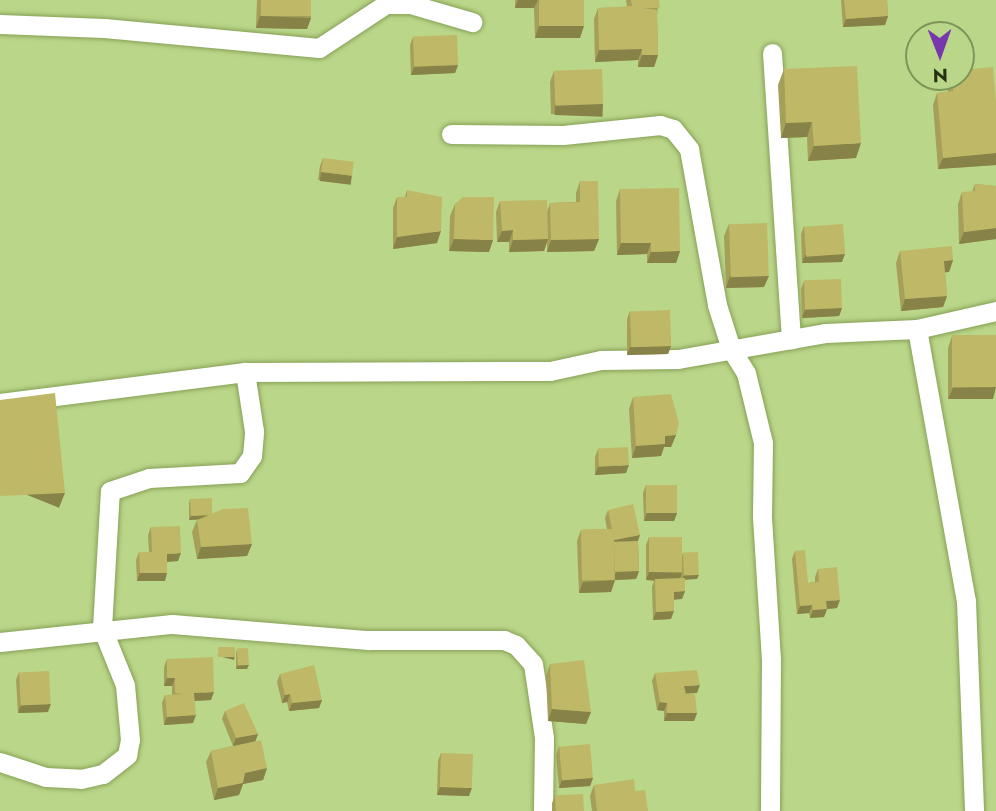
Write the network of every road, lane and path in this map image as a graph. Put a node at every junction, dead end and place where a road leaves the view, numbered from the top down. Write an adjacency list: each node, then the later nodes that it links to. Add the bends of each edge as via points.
1 (472, 22): 2 (street, via 410,4 386,4 319,48 104,28)
2 (0, 24)
3 (772, 52): 7 (street)
4 (451, 134): 8 (street, via 563,135 660,125 673,129 689,149 716,305)
5 (996, 311): 6 (street)
6 (917, 329): 7 (street); 16 (street, via 966,601)
7 (791, 339): 8 (street)
8 (731, 349): 9 (street, via 678,359 601,360 550,371); 15 (street, via 746,373 763,443 762,517 771,659)
9 (245, 372): 10 (street); 11 (street, via 254,431 252,456 240,473 149,478 110,491)
10 (0, 403)
11 (102, 628): 12 (street); 13 (street, via 122,672 130,740 127,755 103,774 81,779 46,777); 14 (street, via 172,624 368,640 504,640 516,645 533,664 544,738)
12 (0, 642)
13 (0, 762)
14 (543, 811)
15 (770, 811)
16 (974, 811)

